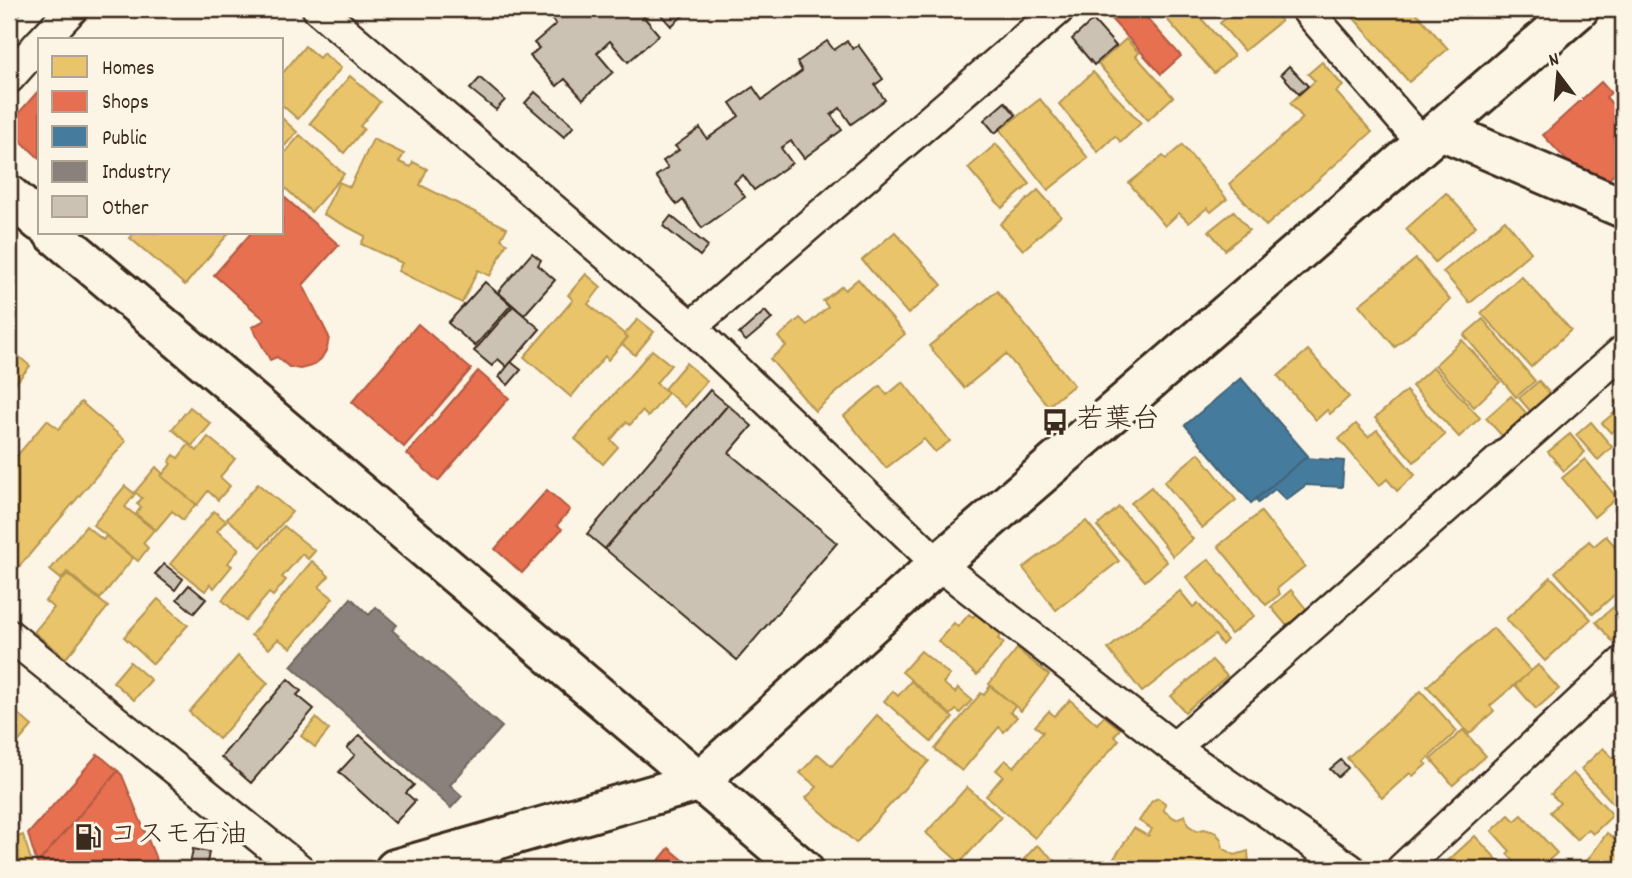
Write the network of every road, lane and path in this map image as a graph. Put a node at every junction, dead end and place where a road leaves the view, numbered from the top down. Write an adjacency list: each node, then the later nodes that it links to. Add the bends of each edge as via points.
1 (72, 9): 6 (street)
2 (318, 9): 14 (street)
3 (1059, 9): 14 (street)
4 (1306, 9): 9 (street)
5 (1579, 9): 9 (street)
6 (46, 38)
7 (38, 46): 8 (street)
8 (9, 78)
9 (1432, 138): 11 (street); 16 (street)
10 (9, 195): 12 (street)
11 (1623, 208)
12 (38, 220)
13 (54, 234): 20 (street)
14 (691, 327): 16 (street)
15 (1623, 351): 19 (street)
16 (938, 564): 19 (street); 20 (street)
17 (9, 635): 21 (street)
18 (1623, 662): 25 (street)
19 (1174, 748): 24 (street)
20 (698, 782): 22 (street); 23 (street)
21 (299, 869)
22 (395, 869)
23 (803, 869)
24 (1350, 869)
25 (1402, 869)

